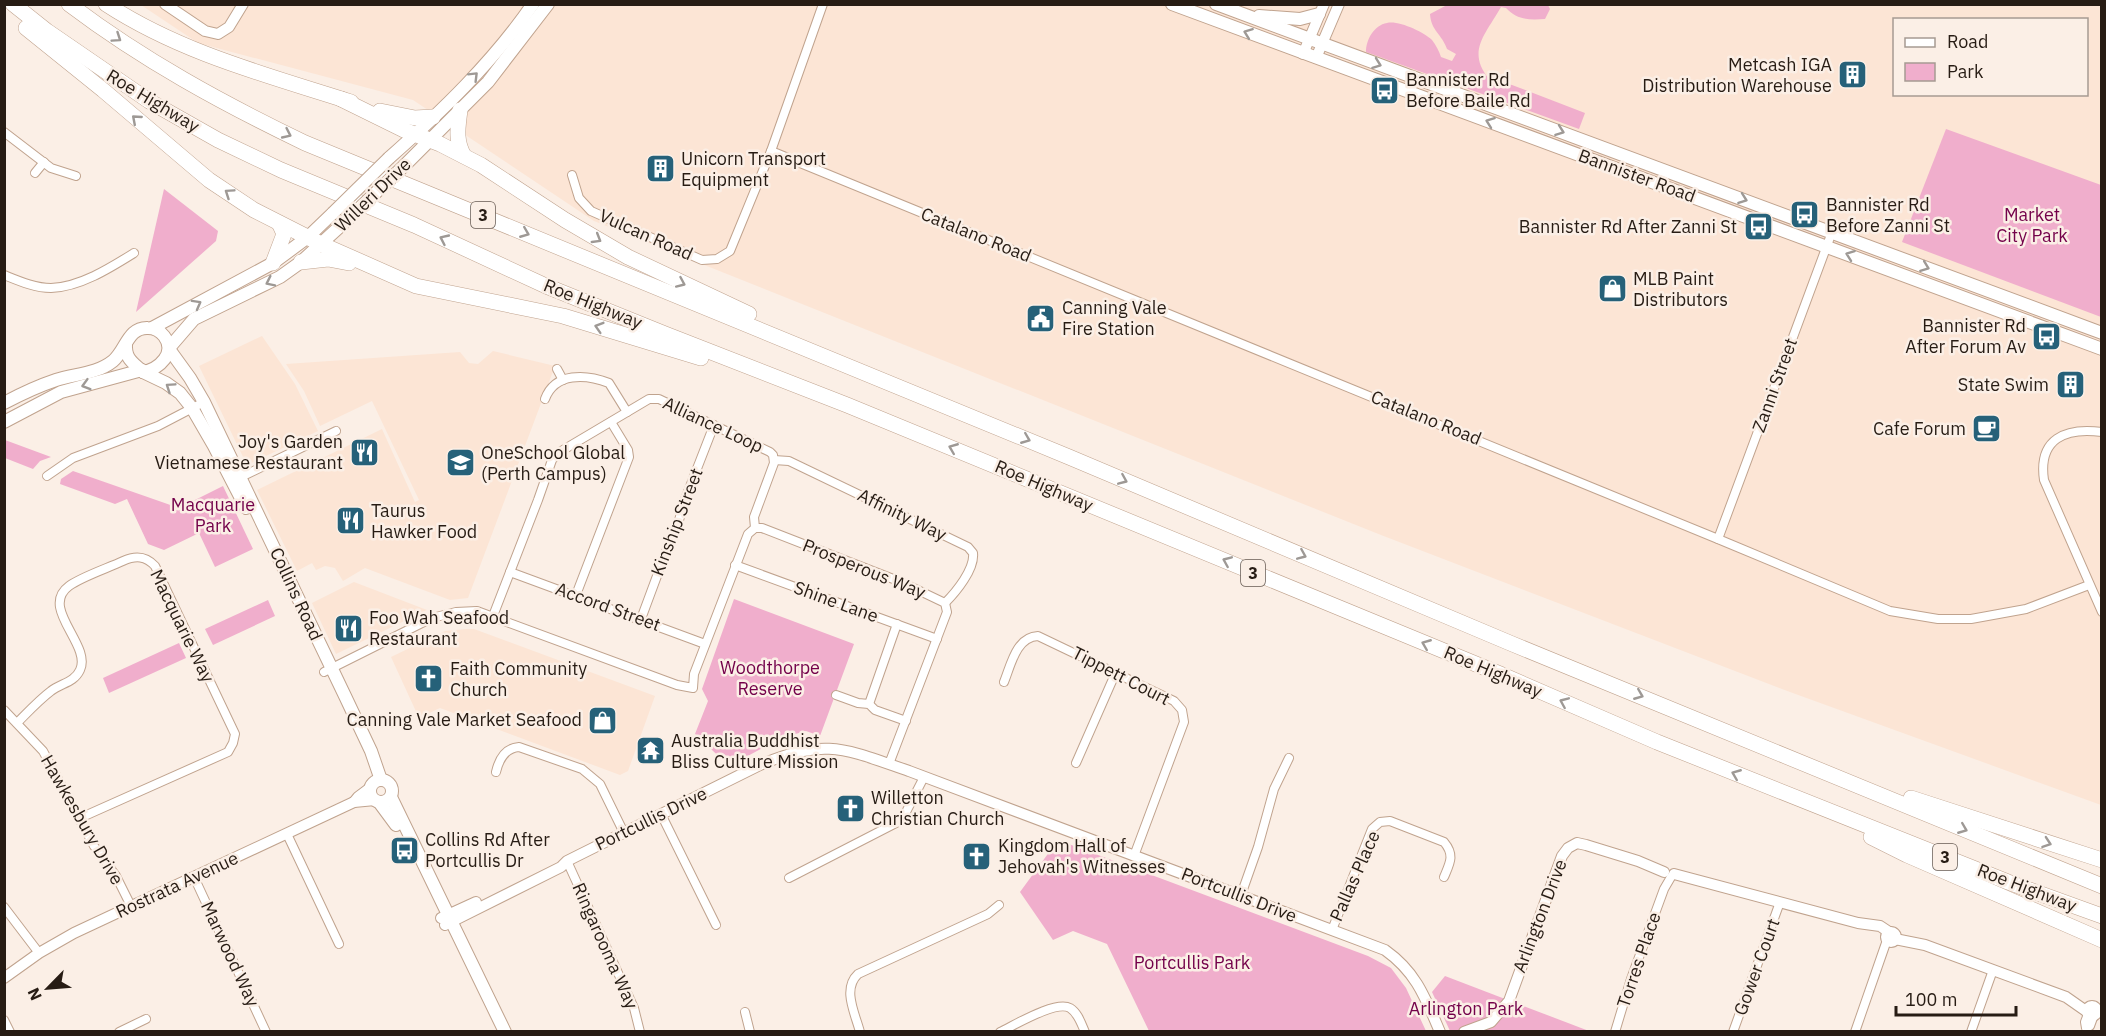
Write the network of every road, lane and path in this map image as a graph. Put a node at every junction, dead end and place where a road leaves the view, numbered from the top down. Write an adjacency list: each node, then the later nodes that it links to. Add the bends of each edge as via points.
1 (13, 4): 52 (highway, Roe Highway / 3, one-way to 1, via 546,286 228,145 149,101)
2 (69, 4): 48 (highway, Roe Highway / 3, one-way to 48, via 191,85 305,142)
3 (106, 4): 19 (highway, via 214,58)
4 (165, 4): 5 (street, via 218,34 229,27)
5 (243, 4)
6 (533, 4): 21 (main road, Willeri Drive, one-way to 6, via 498,51)
7 (548, 4): 20 (main road, Willeri Drive, via 501,66)
8 (823, 4): 25 (street, Vulcan Road)
9 (1172, 4): 17 (main road, Bannister Road, one-way to 9)
10 (1216, 4): 14 (main road, Bannister Road)
11 (1339, 4): 16 (street)
12 (4, 8): 31 (highway, one-way to 12, via 210,180)
13 (1322, 9): 14 (main road, via 1300,18); 15 (street)
14 (1245, 15): 15 (main road, Bannister Road)
15 (1308, 39): 16 (main road, Bannister Road); 17 (street)
16 (1322, 44): 18 (street); 32 (main road, Bannister Road, one-way to 32)
17 (1303, 54): 18 (main road, Bannister Road)
18 (1316, 58): 34 (main road, Bannister Road, one-way to 18)
19 (341, 99): 21 (highway, via 391,114); 23 (highway)
20 (460, 110): 24 (main road, Willeri Drive); 26 (highway, via 458,145)
21 (433, 117): 23 (main road, Willeri Drive)
22 (4, 132): 27 (street)
23 (415, 135): 24 (highway); 33 (main road, Willeri Drive, bridge, via 333,213)
24 (430, 140): 26 (highway); 33 (main road, Willeri Drive, bridge, via 348,219)
25 (771, 151): 29 (street, Vulcan Road, via 730,251 717,259 702,260 591,211 579,198); 64 (street, Catalano Road)
26 (464, 156): 48 (highway, one-way to 48, via 628,257)
27 (44, 162): 28 (street); 30 (street)
28 (35, 173)
29 (572, 175)
30 (76, 176)
31 (279, 223): 33 (highway); 37 (highway, via 284,234)
32 (1832, 232): 34 (street, Zanni Street); 41 (main road, Bannister Road, one-way to 41)
33 (314, 241): 36 (main road, Willeri Drive); 37 (main road, Willeri Drive); 38 (highway)
34 (1827, 247): 44 (main road, Bannister Road, one-way to 34); 64 (street, Zanni Street)
35 (134, 253): 39 (street, via 65,286 32,285)
36 (301, 262): 38 (highway, via 328,260); 43 (main road, Willeri Drive, one-way to 43, via 280,277 194,319)
37 (273, 263): 40 (main road, Willeri Drive, one-way to 37)
38 (370, 267): 52 (highway, one-way to 38, via 776,386 695,356 562,316 416,286)
39 (4, 275)
40 (152, 328): 42 (main road, Willeri Drive, via 137,330); 43 (main road, via 165,336)
41 (2102, 333)
42 (126, 344): 46 (main road, via 127,356); 51 (main road, Willeri Drive, via 114,360 95,370 55,380)
43 (169, 349): 46 (main road, Willeri Drive, via 161,365); 50 (main road, Collins Road)
44 (2102, 349)
45 (557, 369): 47 (street)
46 (142, 371): 53 (main road, Collins Road, one-way to 46, via 180,393); 55 (main road, Willeri Drive, one-way to 55, via 61,392)
47 (563, 380): 49 (street); 54 (street, via 580,376 606,382)
48 (914, 393): 88 (highway, Roe Highway / 3, one-way to 88)
49 (545, 399)
50 (204, 402): 53 (street); 62 (main road, Collins Road)
51 (4, 403)
52 (847, 405): 91 (highway, Roe Highway / 3, one-way to 52)
53 (192, 408): 61 (street, via 175,419 79,456); 62 (main road, Collins Road)
54 (627, 412): 56 (street, Alliance Loop); 57 (street, Alliance Loop, via 654,398)
55 (4, 422)
56 (611, 422): 66 (street, Alliance Loop, via 552,460); 68 (street, via 628,450 628,457)
57 (714, 425): 60 (street, Alliance Loop, via 770,452); 72 (street, Kinship Street)
58 (336, 431): 62 (street)
59 (2102, 432): 67 (street, via 2073,432 2057,438 2042,466 2044,480)
60 (774, 460): 63 (street, Alliance Loop, via 753,517); 69 (street, Affinity Way, via 789,461 974,553 970,570)
61 (47, 476)
62 (236, 479): 76 (main road, Collins Road)
63 (755, 528): 65 (street, Alliance Loop, via 748,534); 69 (street, Prosperous Way, via 901,582)
64 (1718, 539): 67 (street, Catalano Road, via 1890,611 1938,619 1971,619 2026,609)
65 (735, 565): 73 (street, Shine Lane); 75 (street, Alliance Loop)
66 (510, 572): 68 (street, Accord Street); 71 (street, Alliance Loop)
67 (2089, 585): 70 (street)
68 (576, 595): 72 (street, Accord Street)
69 (945, 603): 74 (street, Prosperous Way, via 947,612)
70 (2102, 612)
71 (493, 616): 75 (street, Alliance Loop, via 693,688); 76 (street, via 477,611 432,618)
72 (641, 619): 75 (street, Accord Street)
73 (897, 624): 74 (street, Shine Lane); 80 (street)
74 (937, 639): 82 (street, Prosperous Way)
75 (705, 644)
76 (328, 670): 90 (main road, Collins Road)
77 (1116, 672): 78 (street, Tippett Court, via 1032,636 1021,642); 85 (street); 96 (street, Tippett Court, via 1174,701 1185,722)
78 (1004, 682)
79 (836, 695): 80 (street)
80 (869, 704): 82 (street)
81 (4, 710): 83 (street, Hawkesbury Drive)
82 (906, 721): 86 (street, Prosperous Way)
83 (17, 723): 93 (street, Hawkesbury Drive, via 44,751); 93 (street, Macquarie Way, via 52,690 76,678 82,667 81,656 59,609 60,596 68,587 133,556 148,559 155,566 235,734 233,743 228,752)
84 (1288, 758): 104 (street, via 1274,789)
85 (1076, 763)
86 (889, 764): 89 (street, Portcullis Drive); 92 (street, Portcullis Drive, via 853,751 825,748 788,753)
87 (495, 772): 94 (street, via 503,754 513,747 582,769 600,784)
88 (1831, 774): 97 (highway, one-way to 97); 103 (highway, Roe Highway / 3, one-way to 103)
89 (924, 777): 96 (street, Portcullis Drive); 102 (street, via 905,814 896,823)
90 (378, 791): 95 (street, Rostrata Avenue); 110 (main road, Collins Road)
91 (1791, 795): 109 (highway, Roe Highway / 3); 114 (highway, via 1907,855)
92 (661, 814): 94 (street, Portcullis Drive); 111 (street)
93 (80, 818): 107 (street, Hawkesbury Drive)
94 (624, 833): 98 (street, Portcullis Drive)
95 (288, 834): 100 (street, Rostrata Avenue); 115 (street)
96 (1134, 856): 104 (street, Portcullis Drive)
97 (2102, 860)
98 (567, 861): 110 (street, Portcullis Drive); 129 (street, Ringarooma Way, via 634,1008)
99 (1669, 872): 105 (street, Arlington Drive); 135 (street, Arlington Drive, via 1586,845 1577,843 1568,848 1509,1000 1491,1022); 136 (street, Torres Place)
100 (194, 877): 107 (street, Rostrata Avenue); 126 (street, Marwood Way)
101 (1444, 877): 112 (street, Pallas Place, via 1452,859 1444,842 1390,821 1380,822 1372,829)
102 (789, 878)
103 (2102, 886)
104 (1241, 896): 112 (street, Portcullis Drive)
105 (1780, 902): 113 (street, Arlington Drive, via 1858,923); 137 (street, Gower Court)
106 (999, 905): 131 (street, via 988,914 858,974 849,988)
107 (131, 906): 116 (street, Rostrata Avenue)
108 (4, 907): 116 (street)
109 (2102, 916)
110 (447, 920): 127 (main road, Collins Road); 128 (main road, Collins Road)
111 (716, 926)
112 (1332, 930): 134 (street, Portcullis Drive, via 1385,950 1402,963 1414,978)
113 (1890, 938): 117 (street, Arlington Drive, via 1902,934); 138 (street)
114 (2102, 940)
115 (339, 944)
116 (39, 953): 118 (street, Rostrata Avenue)
117 (1993, 970): 119 (street, Arlington Drive); 139 (street)
118 (4, 978)
119 (2094, 1011): 123 (street, via 2085,1022)
120 (745, 1012): 130 (street)
121 (146, 1018): 125 (street)
122 (4, 1020): 124 (street)
123 (2085, 1030)
124 (10, 1032)
125 (118, 1032)
126 (266, 1032)
127 (496, 1032)
128 (505, 1032)
129 (640, 1032)
130 (750, 1032)
131 (860, 1032)
132 (1000, 1032): 133 (street, via 1054,1006 1067,1006 1076,1013)
133 (1085, 1032)
134 (1440, 1032)
135 (1464, 1032)
136 (1615, 1032)
137 (1733, 1032)
138 (1855, 1032)
139 (1971, 1032)

